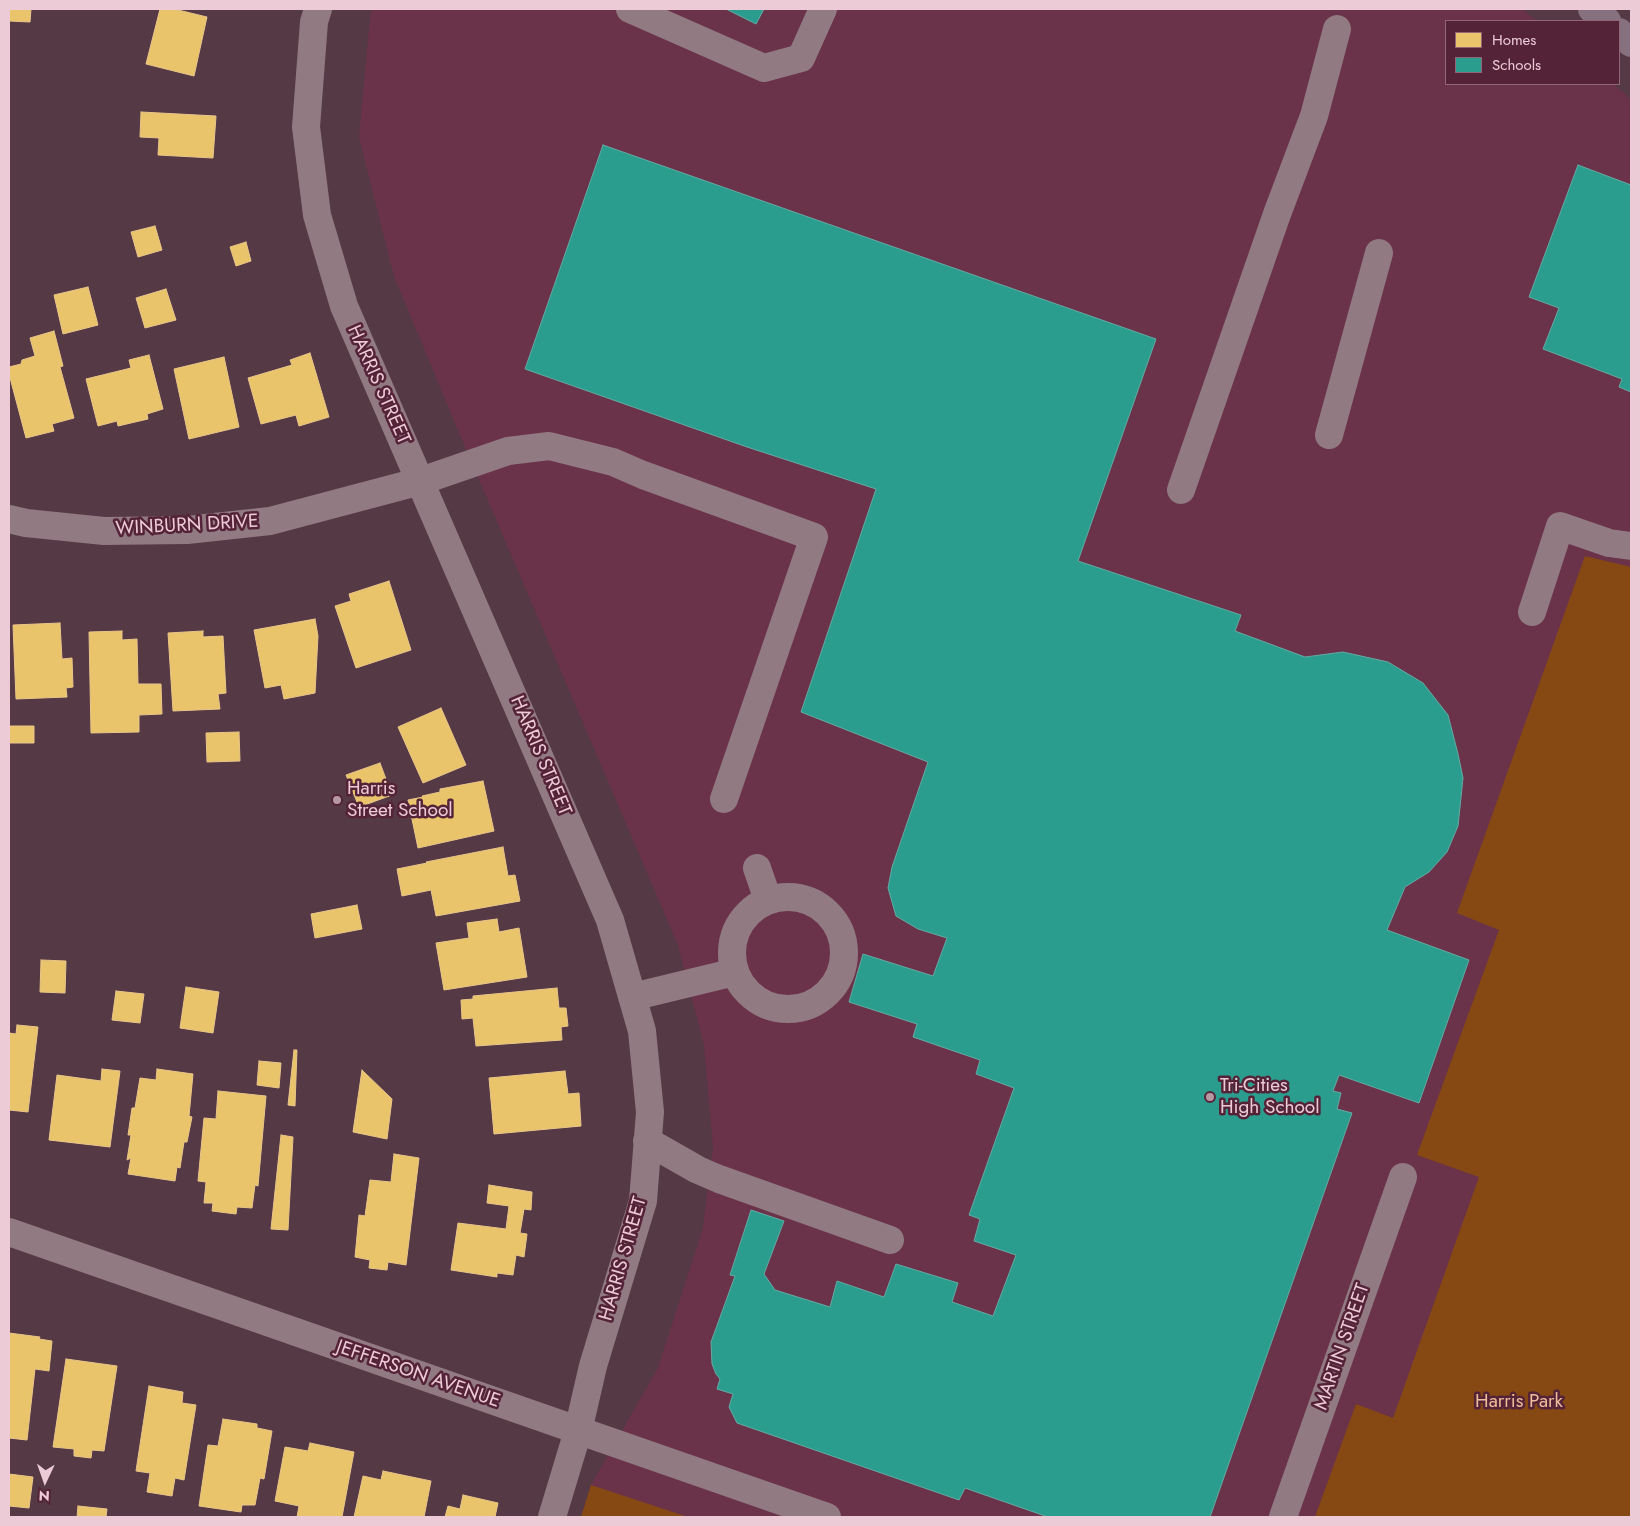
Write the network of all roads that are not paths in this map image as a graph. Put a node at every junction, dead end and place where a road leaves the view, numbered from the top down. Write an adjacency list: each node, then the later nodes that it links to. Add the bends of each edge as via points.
1 (318, 9): 11 (street, HARRIS STREET, via 314,22 306,127 317,214 344,306)
2 (630, 9): 3 (street, via 764,68 801,58)
3 (823, 9)
4 (1592, 9): 5 (main road)
5 (1606, 20)
6 (1338, 28): 12 (street, via 1314,116)
7 (1620, 33): 8 (main road)
8 (1631, 42)
9 (1379, 253): 10 (street)
10 (1330, 435)
11 (421, 481): 13 (street, WINBURN DRIVE, via 270,521 187,530 104,531); 16 (street, WINBURN DRIVE, via 508,451 549,446 612,462 814,537); 20 (street, HARRIS STREET, via 610,920)
12 (1181, 490)
13 (9, 519)
14 (1631, 546): 15 (street, via 1609,543 1560,526)
15 (1532, 612)
16 (724, 798)
17 (757, 868): 18 (street)
18 (768, 900): 19 (street, via 754,908 735,934 732,950); 19 (street, via 800,898 828,913 844,941 841,973 822,998 808,1006 792,1009 776,1008 761,1002 748,993)
19 (735, 972): 20 (street)
20 (632, 997): 21 (street, HARRIS STREET, via 642,1031 650,1112)
21 (647, 1142): 24 (street, via 719,1179); 25 (street, HARRIS STREET, via 643,1201 593,1366)
22 (1403, 1176): 28 (street, MARTIN STREET)
23 (9, 1232): 25 (street, JEFFERSON AVENUE)
24 (890, 1240)
25 (578, 1430): 26 (street, HARRIS STREET); 27 (street, JEFFERSON AVENUE)
26 (552, 1517)
27 (827, 1517)
28 (1283, 1517)

